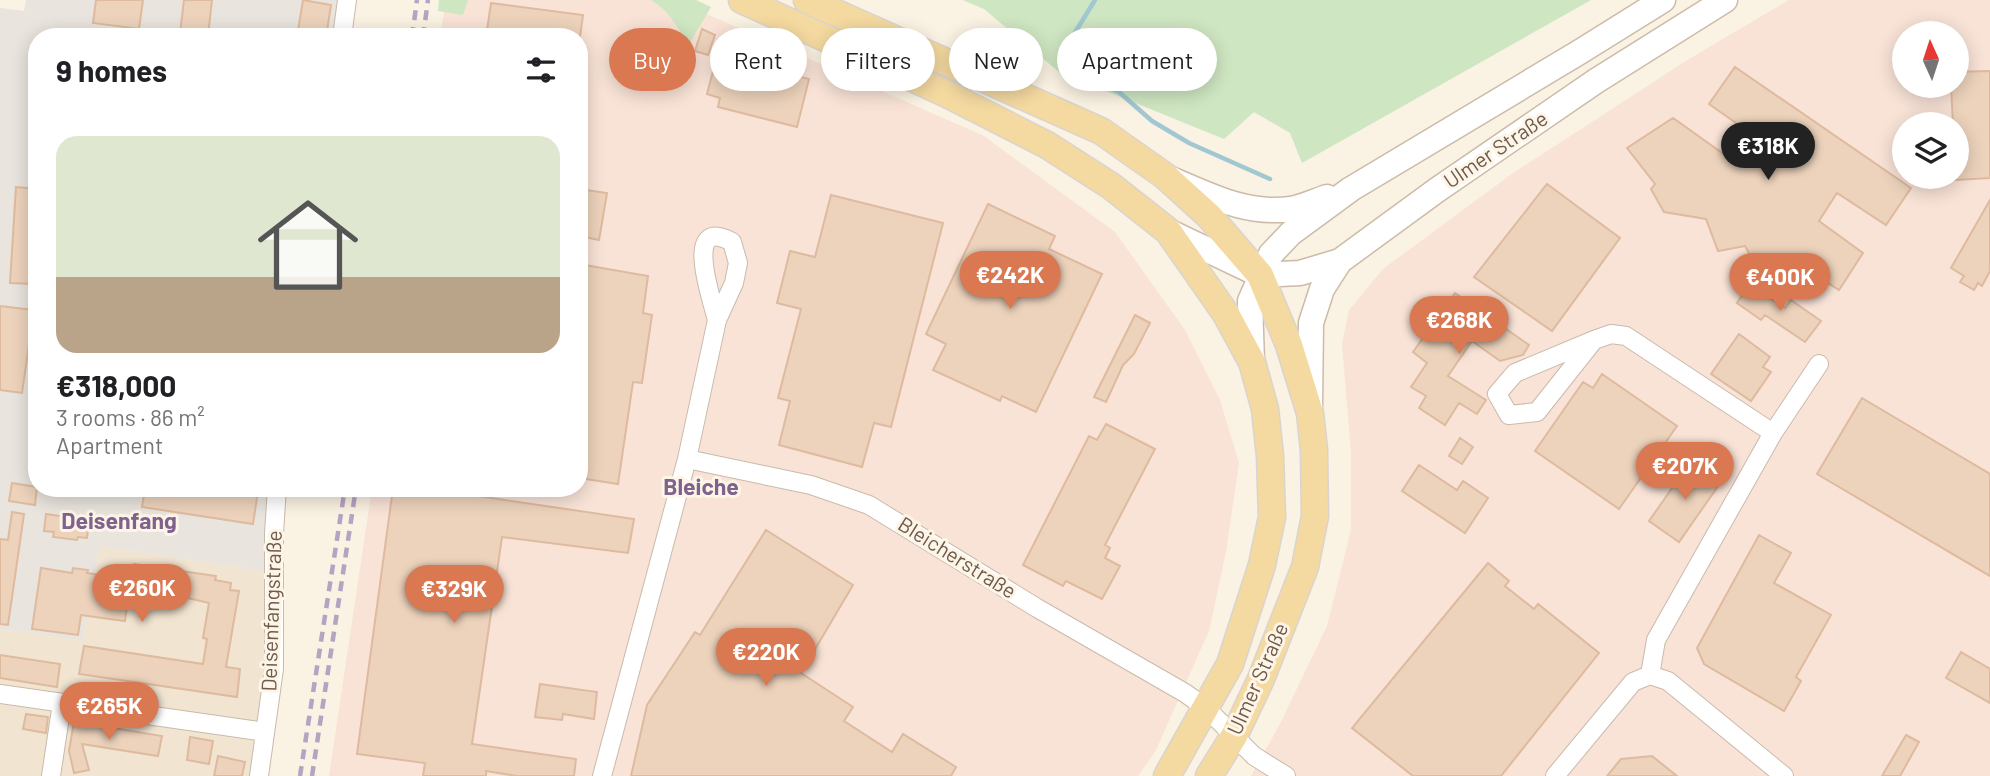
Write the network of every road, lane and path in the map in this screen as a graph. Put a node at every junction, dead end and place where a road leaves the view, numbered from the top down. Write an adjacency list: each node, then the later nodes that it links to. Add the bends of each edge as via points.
1 (347, 0): 6 (street)
2 (742, 0): 9 (main road, via 1047,145 1111,186)
3 (807, 0): 7 (main road, Ulmer Straße, via 1101,131)
4 (1663, 0): 8 (main road, Ulmer Straße)
5 (1725, 0): 10 (main road, Ulmer Straße, via 1585,89)
6 (343, 28)
7 (1165, 176): 8 (main road, via 1229,204 1259,211 1293,209); 11 (main road, Ulmer Straße, via 1209,216)
8 (1350, 189): 11 (main road, Ulmer Straße, via 1292,233 1271,254)
9 (1168, 231): 11 (main road, Ulmer Straße); 14 (main road, via 1226,314)
10 (1340, 261): 11 (main road, Ulmer Straße, via 1300,274); 16 (main road, via 1322,289 1311,323)
11 (1260, 275): 14 (main road, Ulmer Straße, via 1250,301); 16 (main road, Ulmer Straße)
12 (717, 320): 18 (street)
13 (1594, 340): 13 (street, via 1537,412 1509,415 1497,394 1515,373); 17 (street, via 1611,334 1626,336)
14 (1252, 362): 23 (main road, Ulmer Straße, via 1265,409 1272,517 1262,565 1230,664)
15 (1819, 364): 17 (street)
16 (1310, 413): 25 (main road, Ulmer Straße, via 1315,516 1305,567)
17 (1773, 433): 20 (street, via 1656,640)
18 (687, 459): 23 (street, Bleicherstraße, via 811,485 869,505); 28 (street)
19 (276, 497): 24 (street, Deisenfangstraße, via 274,668)
20 (1650, 675): 32 (street, via 1633,682); 33 (street, via 1668,681)
21 (0, 694): 22 (street)
22 (62, 703): 24 (street); 26 (street)
23 (1206, 708): 25 (street, Bleicherstraße); 29 (main road, Ulmer Straße)
24 (265, 732): 27 (street, Deisenfangstraße)
25 (1234, 736): 30 (main road, Ulmer Straße); 31 (street, Bleicherstraße, via 1254,756)
26 (51, 776)
27 (258, 776)
28 (602, 776)
29 (1167, 776)
30 (1209, 776)
31 (1286, 776)
32 (1555, 776)
33 (1784, 776)

